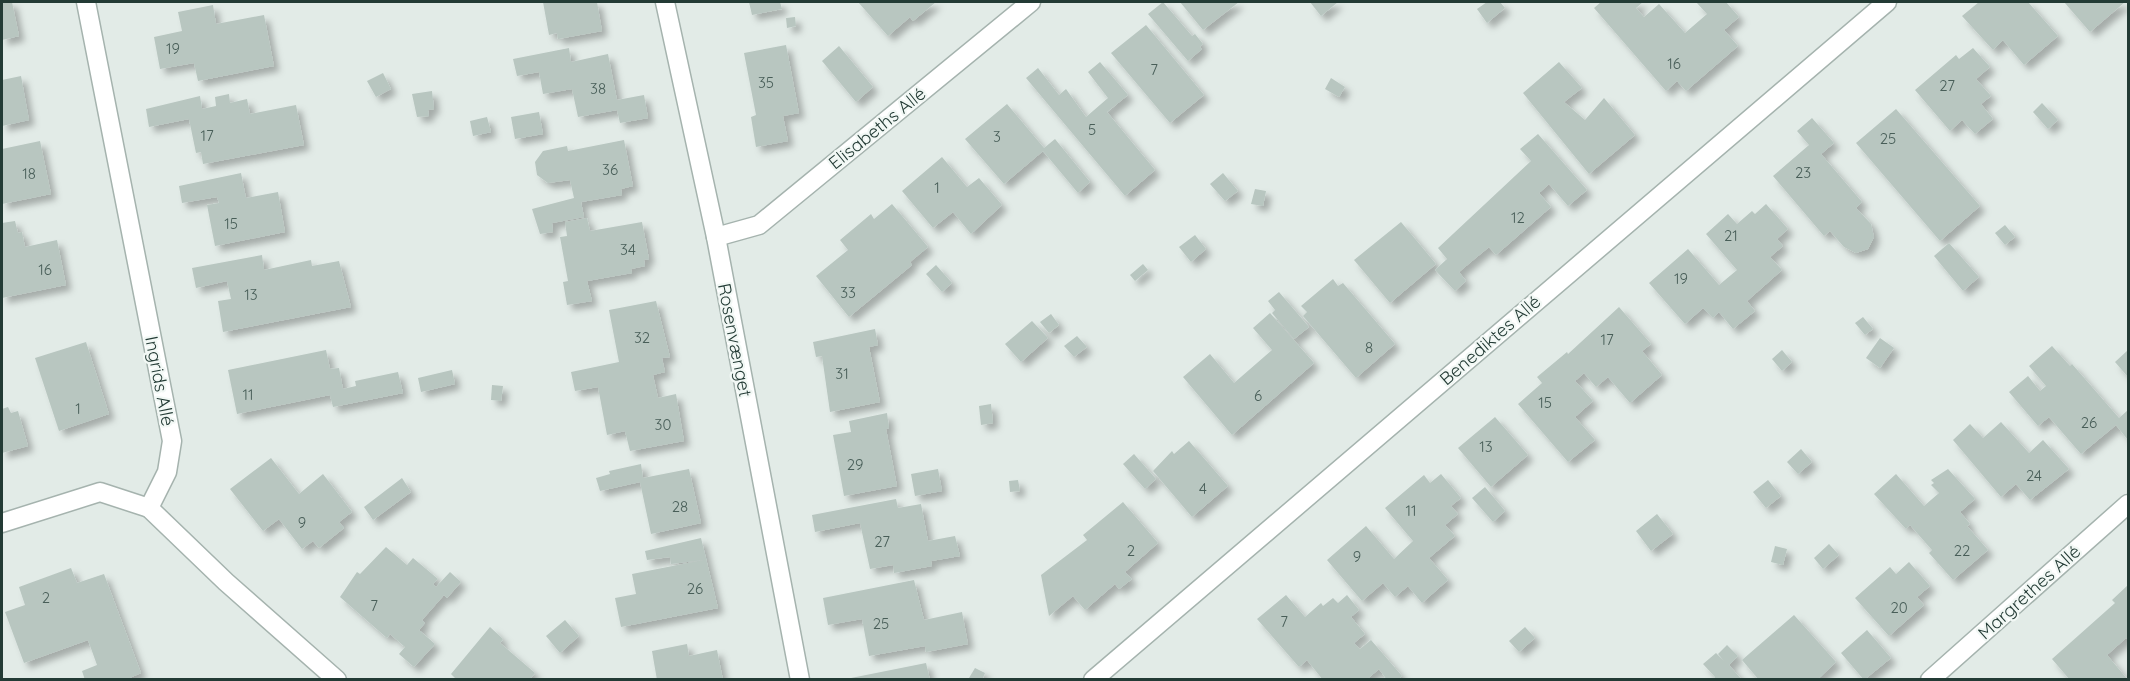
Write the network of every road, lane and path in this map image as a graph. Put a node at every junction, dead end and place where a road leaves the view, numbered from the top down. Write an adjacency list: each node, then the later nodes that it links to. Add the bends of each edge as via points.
1 (86, 2): 7 (street, Ingrids Allé, via 172,441 167,472)
2 (665, 2): 5 (street, Rosenvænget)
3 (1030, 2): 5 (street, Elisabeths Allé, via 759,225)
4 (1887, 2): 11 (street, Benediktes Allé)
5 (716, 237): 10 (street, Rosenvænget)
6 (2128, 504): 12 (street, Margrethes Allé)
7 (149, 508): 8 (street, via 100,492); 9 (street)
8 (2, 523)
9 (337, 680)
10 (800, 680)
11 (1093, 680)
12 (1930, 680)

